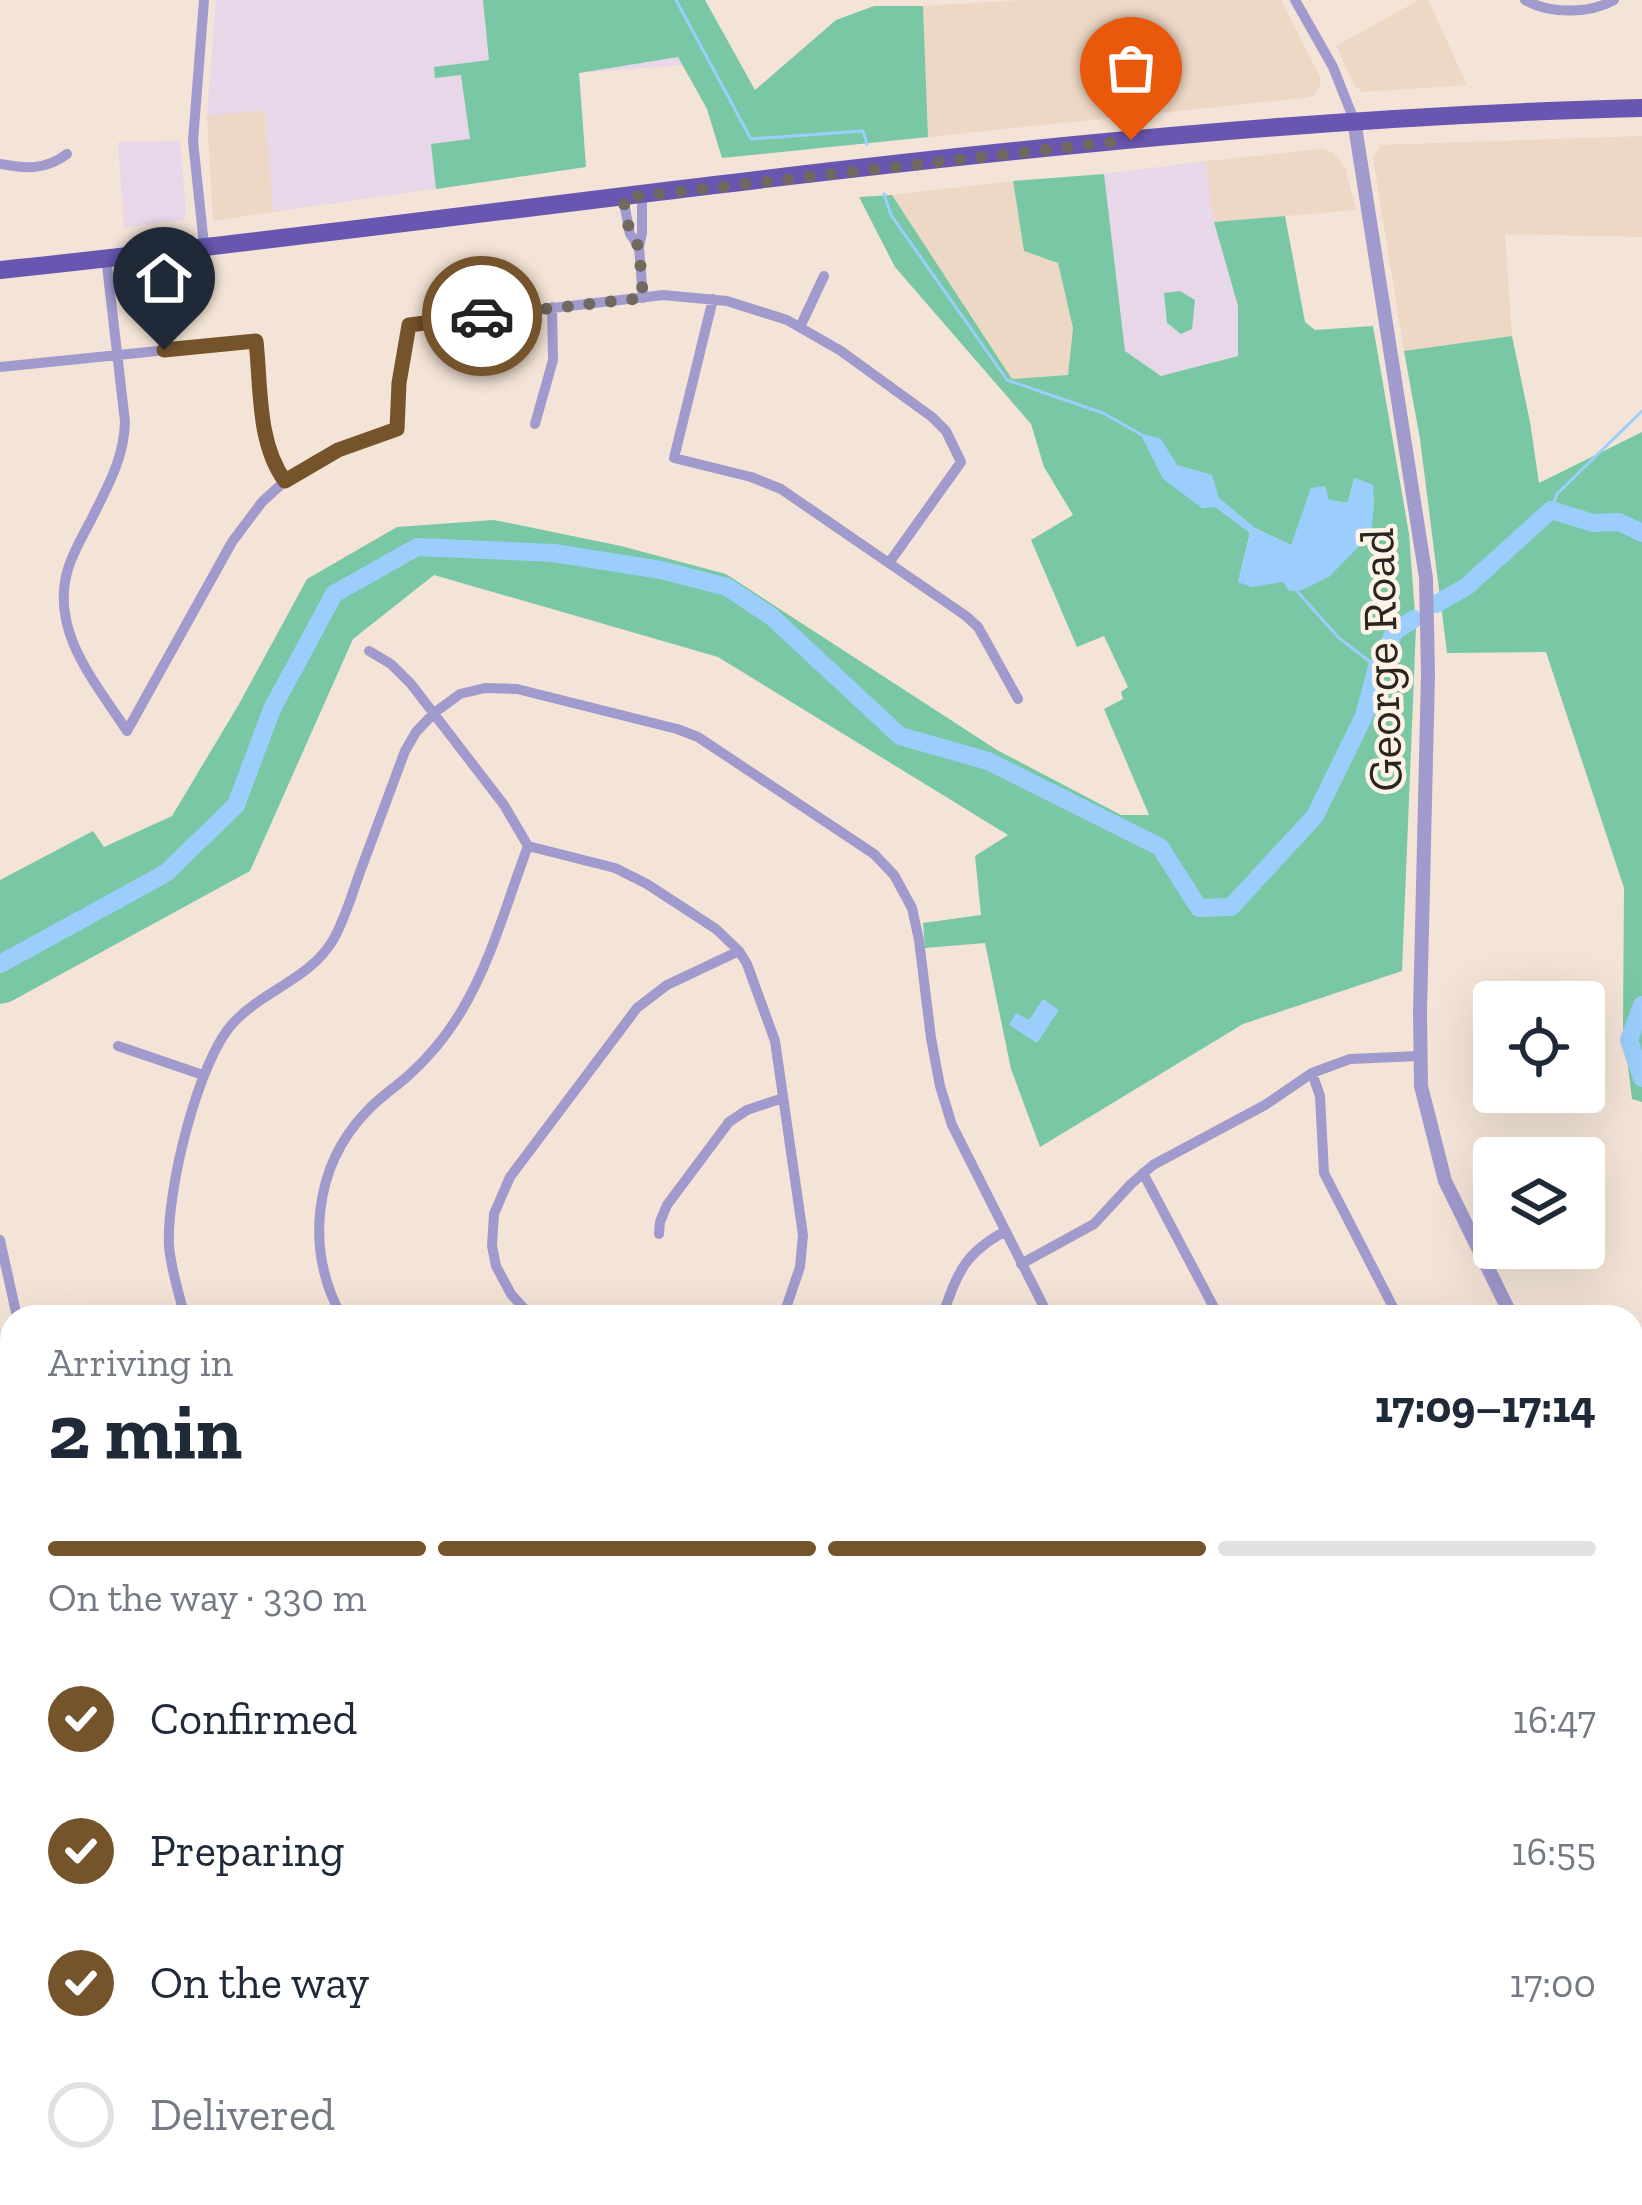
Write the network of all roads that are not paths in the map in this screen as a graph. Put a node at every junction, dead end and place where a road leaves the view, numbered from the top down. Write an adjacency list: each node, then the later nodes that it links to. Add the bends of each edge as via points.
1 (204, 0): 10 (street, via 194,141)
2 (1295, 0): 6 (street, George Road)
3 (1525, 0): 4 (street, via 1555,9)
4 (1614, 0)
5 (1642, 108): 6 (main road)
6 (1354, 121): 9 (main road); 30 (street, George Road, via 1426,578)
7 (68, 154): 8 (street, via 39,168)
8 (0, 164)
9 (633, 197): 10 (main road); 11 (street); 11 (street, via 630,234)
10 (204, 245): 12 (main road)
11 (639, 247): 15 (street)
12 (106, 257): 13 (main road); 19 (street)
13 (0, 269)
14 (824, 276): 18 (street)
15 (643, 298): 16 (street); 17 (street)
16 (713, 299): 18 (street); 23 (street, via 674,458 782,489)
17 (552, 307): 21 (street, via 553,360); 22 (street, via 409,325 397,429)
18 (800, 327): 23 (street, via 932,417 962,462)
19 (118, 354): 20 (street); 22 (street, via 256,341 265,433); 22 (street, via 123,452 69,564 62,606 84,665 127,731 232,542)
20 (0, 367)
21 (536, 424)
22 (285, 481)
23 (890, 563): 25 (street, via 978,627)
24 (369, 651): 26 (street, via 392,664)
25 (1018, 699)
26 (434, 713): 27 (street); 32 (street, via 405,751 333,939 308,970 236,1020); 35 (street, via 460,694 501,686 676,729 874,854 912,908 945,1106)
27 (528, 846): 28 (street, via 615,868); 42 (street, via 463,1009 430,1054 359,1119 331,1166 319,1238)
28 (739, 951): 33 (street, via 770,1022); 43 (street, via 637,1008 510,1177 494,1214 492,1246)
29 (118, 1046): 32 (street)
30 (1419, 1056): 31 (street, via 1362,1058); 49 (street, George Road, via 1445,1181)
31 (1312, 1073): 34 (street); 48 (street, via 1324,1173)
32 (203, 1075): 41 (street, via 169,1221)
33 (783, 1098): 36 (street, via 729,1122 667,1204); 44 (street, via 803,1246)
34 (1143, 1173): 38 (street, via 1103,1217); 47 (street)
35 (1004, 1232): 38 (street); 45 (street, via 965,1261)
36 (659, 1234)
37 (0, 1240): 39 (street)
38 (1021, 1264): 46 (street)
39 (3, 1273): 40 (street)
40 (13, 1305)
41 (182, 1305)
42 (337, 1305)
43 (521, 1305)
44 (787, 1305)
45 (946, 1305)
46 (1043, 1305)
47 (1213, 1305)
48 (1392, 1305)
49 (1506, 1305)

